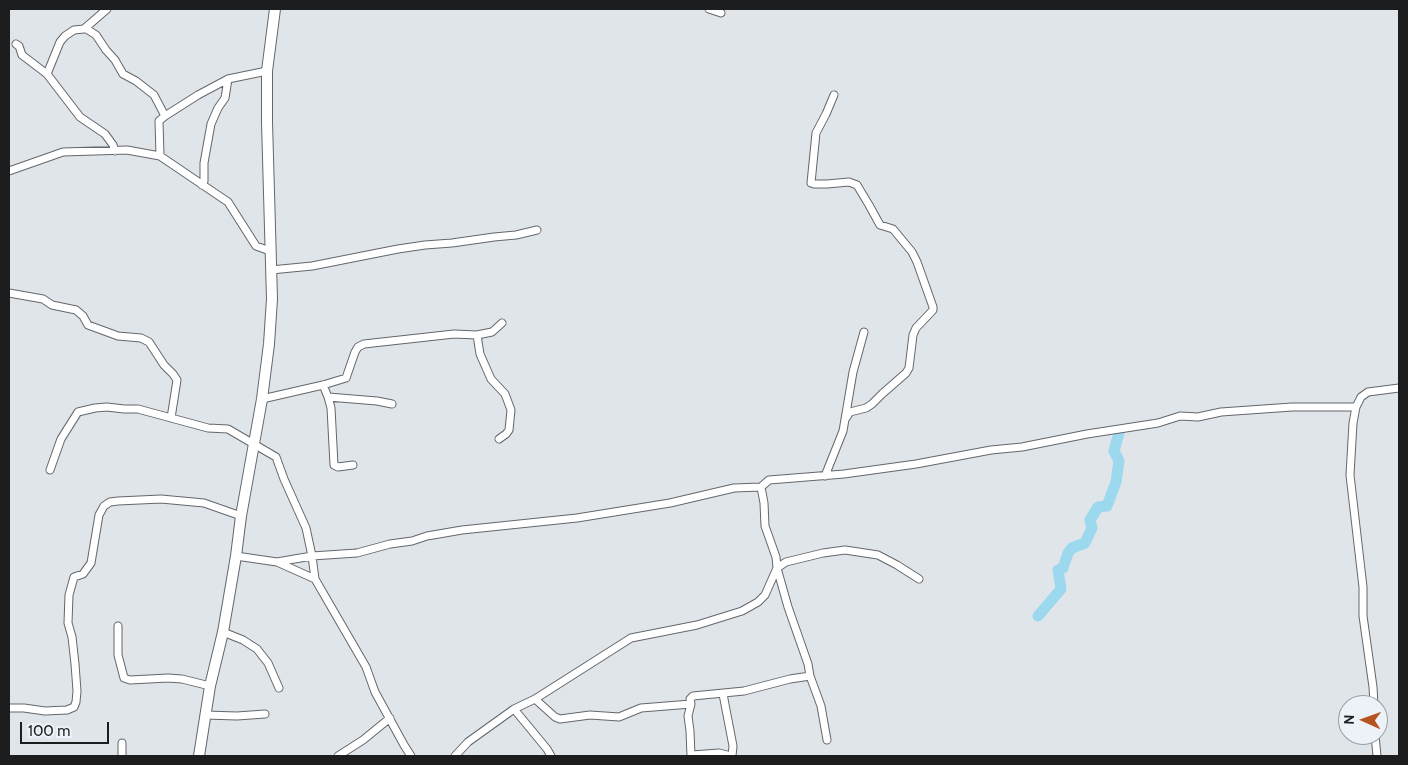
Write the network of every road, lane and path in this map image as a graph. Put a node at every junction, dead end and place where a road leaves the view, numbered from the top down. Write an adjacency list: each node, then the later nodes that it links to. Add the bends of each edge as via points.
1 (107, 9): 5 (street)
2 (275, 9): 7 (street)
3 (709, 9): 4 (street)
4 (721, 14)
5 (85, 28): 8 (street, via 74,30 60,42); 11 (street, via 96,35 123,74 154,95)
6 (16, 44): 8 (street, via 22,54)
7 (267, 71): 9 (street); 17 (street)
8 (47, 74): 12 (street, via 80,117 105,134)
9 (228, 79): 11 (street); 15 (street, via 225,98 211,124)
10 (834, 95): 30 (street, via 816,133 811,183 856,184 880,225 893,229 912,252 933,307 913,335 906,373 872,404 850,412)
11 (164, 116): 13 (street, via 160,121)
12 (114, 150): 13 (street); 14 (street, via 63,152)
13 (160, 156): 15 (street)
14 (9, 171)
15 (202, 185): 17 (street, via 228,202 256,246)
16 (537, 230): 18 (street, via 424,244 312,266)
17 (270, 251): 18 (street)
18 (271, 270): 26 (street, via 269,344)
19 (9, 293): 29 (street, via 43,299 52,305 76,310 88,325 118,336 149,342 177,380)
20 (502, 323): 22 (street, via 492,332)
21 (864, 332): 30 (street, via 853,372)
22 (477, 335): 23 (street, via 454,334 364,344 355,352 346,378); 31 (street, via 480,354 491,379 505,394 511,410 509,430)
23 (323, 385): 25 (street); 26 (street)
24 (1399, 388): 28 (street, via 1368,392)
25 (328, 397): 27 (street); 33 (street, via 334,465)
26 (262, 399): 32 (street)
27 (392, 404)
28 (1356, 407): 35 (street, via 1180,416 1158,423 1022,447); 50 (street, via 1350,475)
29 (171, 418): 32 (street, via 208,428 228,429); 34 (street, via 138,409 107,407 78,412 61,439)
30 (846, 418): 35 (street)
31 (499, 439)
32 (253, 443): 37 (street); 39 (street, via 276,457 306,528)
33 (353, 465)
34 (50, 470)
35 (825, 476): 36 (street, via 769,480)
36 (761, 487): 39 (street, via 734,488 670,503 577,518 462,530 357,553); 41 (street, via 765,526)
37 (241, 516): 38 (street); 53 (street, via 204,503 161,498 110,502 104,506 99,515 90,563 83,574 74,577 69,594 68,623 77,691 74,707 45,711)
38 (236, 556): 40 (street); 45 (street)
39 (312, 556): 40 (street); 43 (street)
40 (277, 562): 43 (street)
41 (777, 568): 42 (street, via 786,562 823,552 845,550 878,555); 46 (street); 51 (street, via 765,594 742,611 697,625 630,638)
42 (918, 579)
43 (315, 580): 57 (street, via 366,667 375,692)
44 (118, 626): 47 (street, via 118,655 124,678 182,679)
45 (223, 632): 47 (street); 48 (street, via 257,649 268,663)
46 (810, 676): 49 (street); 58 (street)
47 (210, 686): 56 (street)
48 (279, 688)
49 (723, 694): 52 (street, via 693,696); 67 (street)
50 (1373, 695)
51 (535, 699): 52 (street, via 560,719 590,715 619,717 641,708); 54 (street)
52 (691, 704): 66 (street, via 688,716)
53 (9, 708)
54 (514, 709): 64 (street, via 468,742); 65 (street)
55 (265, 714): 56 (street)
56 (205, 715): 61 (street)
57 (390, 718): 62 (street); 63 (street)
58 (827, 740)
59 (122, 743): 60 (street)
60 (122, 756)
61 (199, 756)
62 (338, 756)
63 (412, 756)
64 (455, 756)
65 (551, 756)
66 (691, 756): 67 (street, via 719,753)
67 (732, 756)

